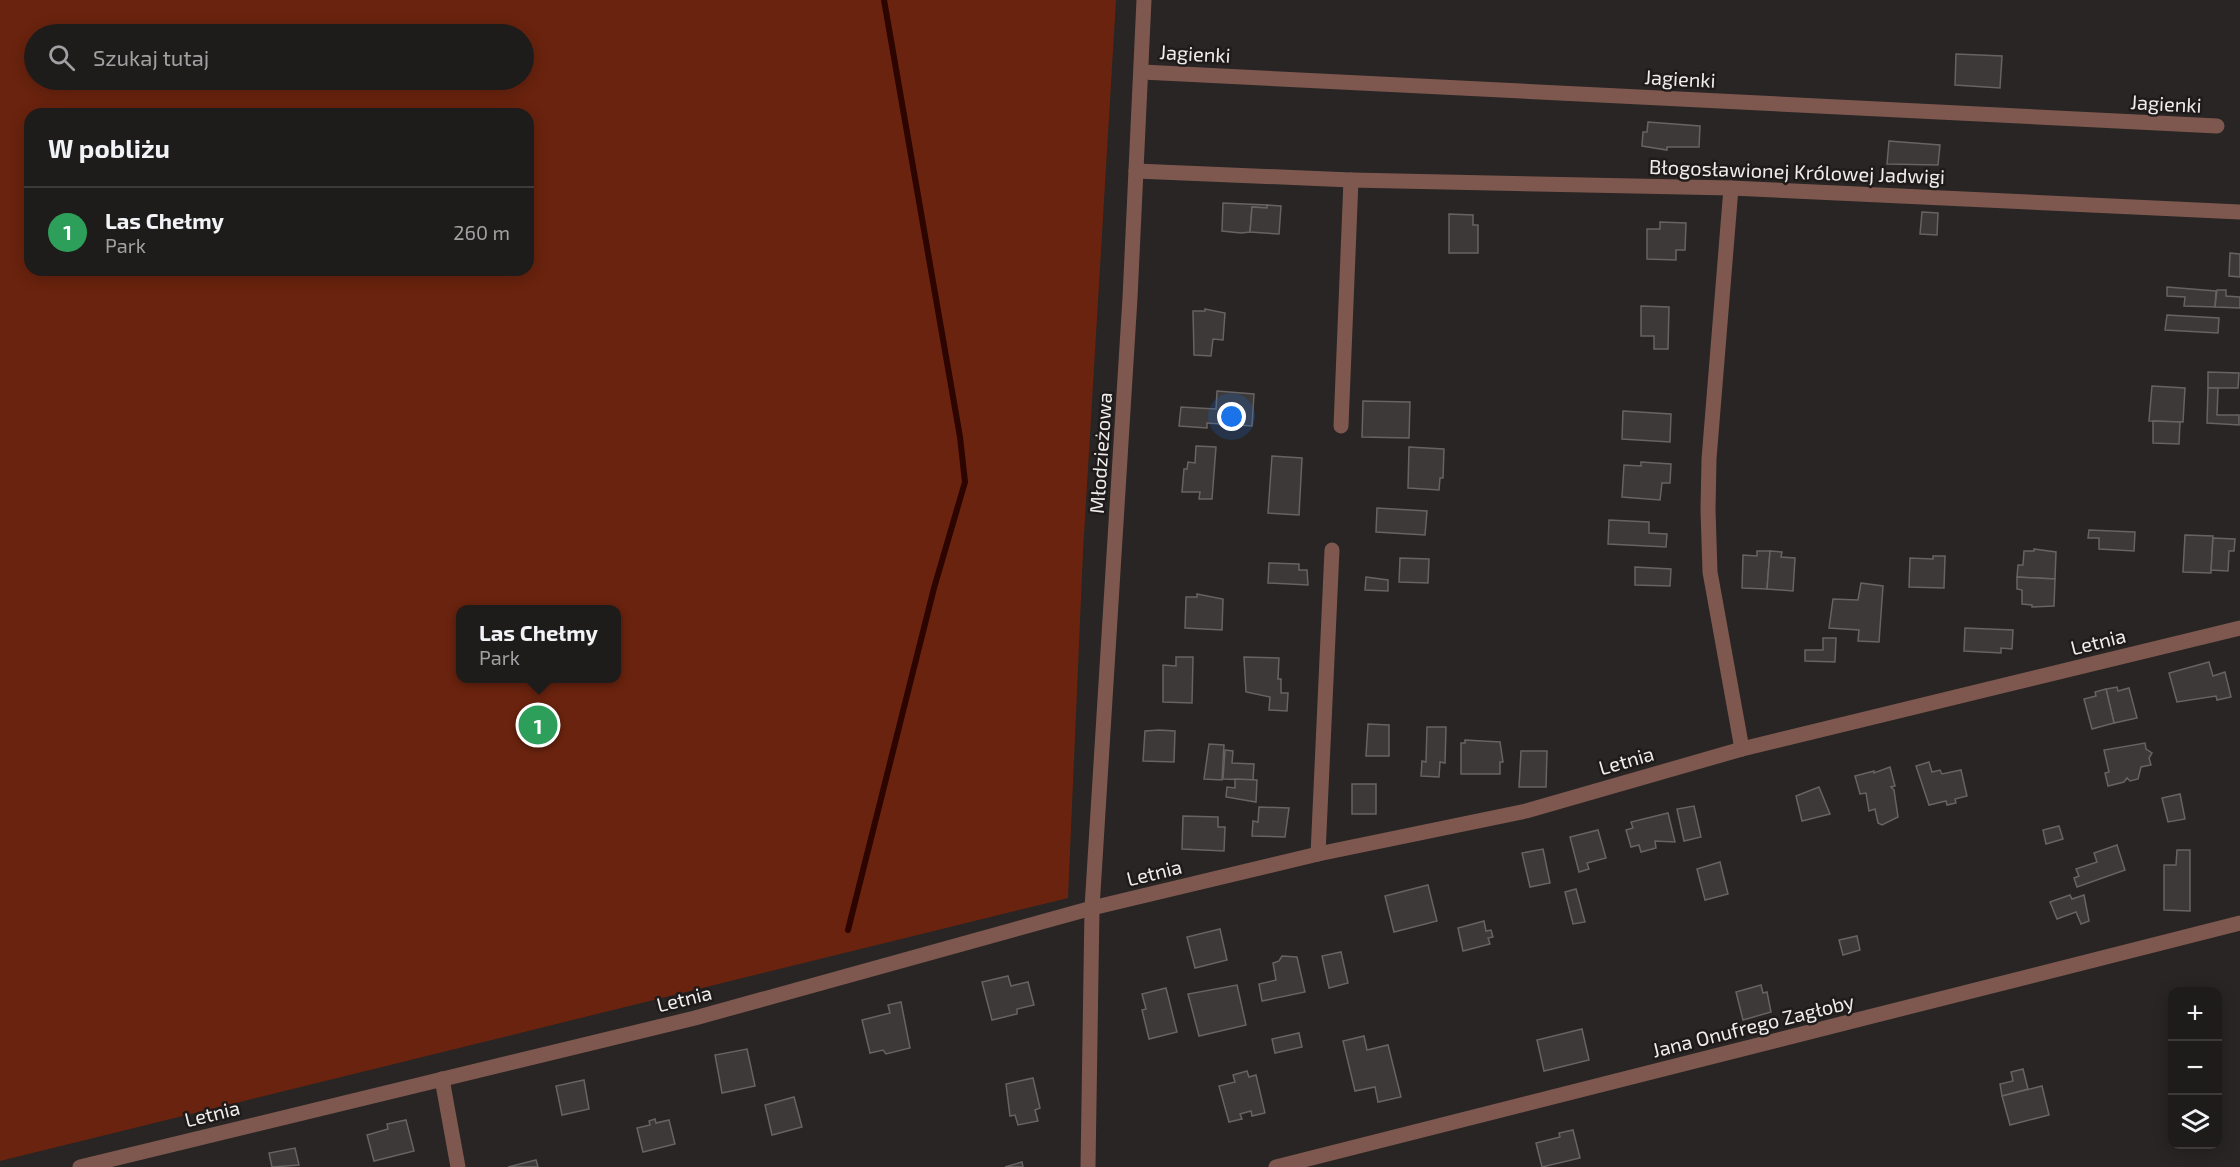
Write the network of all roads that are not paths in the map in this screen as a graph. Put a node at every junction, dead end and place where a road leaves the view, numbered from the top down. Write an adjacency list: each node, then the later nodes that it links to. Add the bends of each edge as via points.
1 (1144, 0): 2 (street, Młodzieżowa)
2 (1142, 72): 3 (street, Jagienki); 4 (street, Młodzieżowa)
3 (2217, 126)
4 (1136, 171): 5 (street, Błogosławionej Królowej Jadwigi); 13 (street, Młodzieżowa)
5 (1352, 180): 6 (street, Błogosławionej Królowej Jadwigi); 8 (street)
6 (1731, 188): 7 (street, Błogosławionej Królowej Jadwigi); 11 (street, via 1707,510 1710,572)
7 (2240, 212)
8 (1341, 426)
9 (1332, 550): 12 (street)
10 (2240, 628): 11 (street, Letnia)
11 (1742, 749): 12 (street, Letnia, via 1526,811)
12 (1318, 854): 13 (street, Letnia)
13 (1092, 908): 15 (street, Letnia, via 704,1016); 18 (street, Młodzieżowa)
14 (2240, 923): 19 (street, Jana Onufrego Zagłoby)
15 (442, 1079): 16 (street, Letnia); 17 (street)
16 (80, 1167)
17 (458, 1167)
18 (1088, 1167)
19 (1276, 1167)

